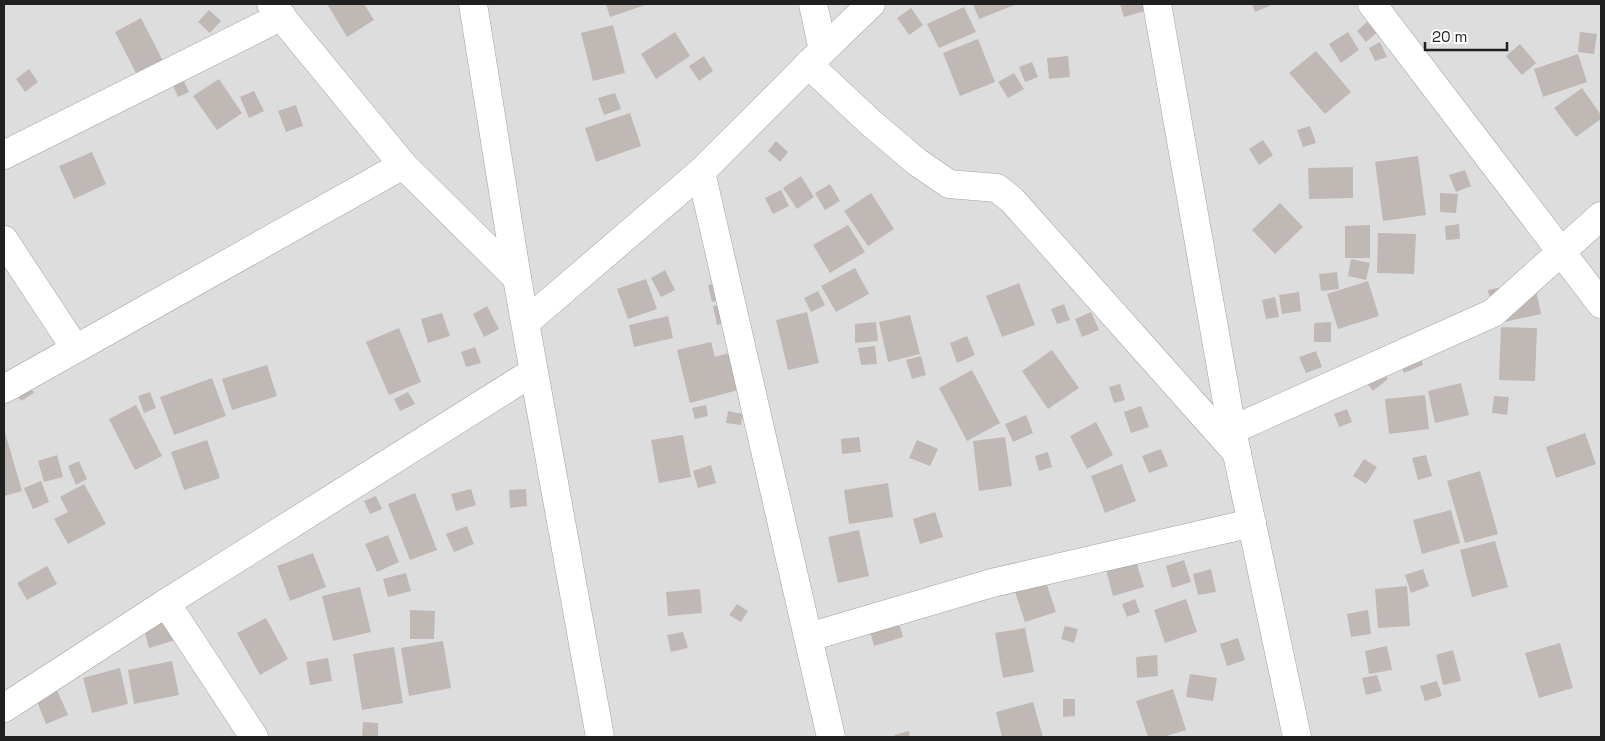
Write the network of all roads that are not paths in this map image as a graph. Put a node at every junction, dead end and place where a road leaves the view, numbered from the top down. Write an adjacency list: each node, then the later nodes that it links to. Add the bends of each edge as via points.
1 (473, 4): 14 (street)
2 (813, 4): 7 (street)
3 (871, 4): 7 (street)
4 (1157, 4): 20 (street)
5 (1372, 4): 13 (street)
6 (277, 10): 8 (street); 9 (street)
7 (815, 57): 10 (street); 20 (street, via 872,123 917,162 949,184 997,188 1012,200)
8 (4, 155)
9 (402, 165): 14 (street); 17 (street)
10 (701, 172): 16 (street); 23 (street)
11 (1601, 216): 13 (street)
12 (4, 240): 17 (street)
13 (1560, 251): 15 (street); 20 (street, via 1494,313)
14 (517, 278): 16 (street)
15 (1601, 304)
16 (526, 322): 18 (street)
17 (75, 348): 19 (street)
18 (533, 372): 22 (street); 26 (street)
19 (4, 389)
20 (1235, 442): 21 (street)
21 (1252, 523): 23 (street, via 992,583); 28 (street)
22 (166, 603): 24 (street); 25 (street)
23 (809, 637): 27 (street)
24 (4, 708)
25 (254, 737)
26 (600, 737)
27 (831, 737)
28 (1297, 737)

